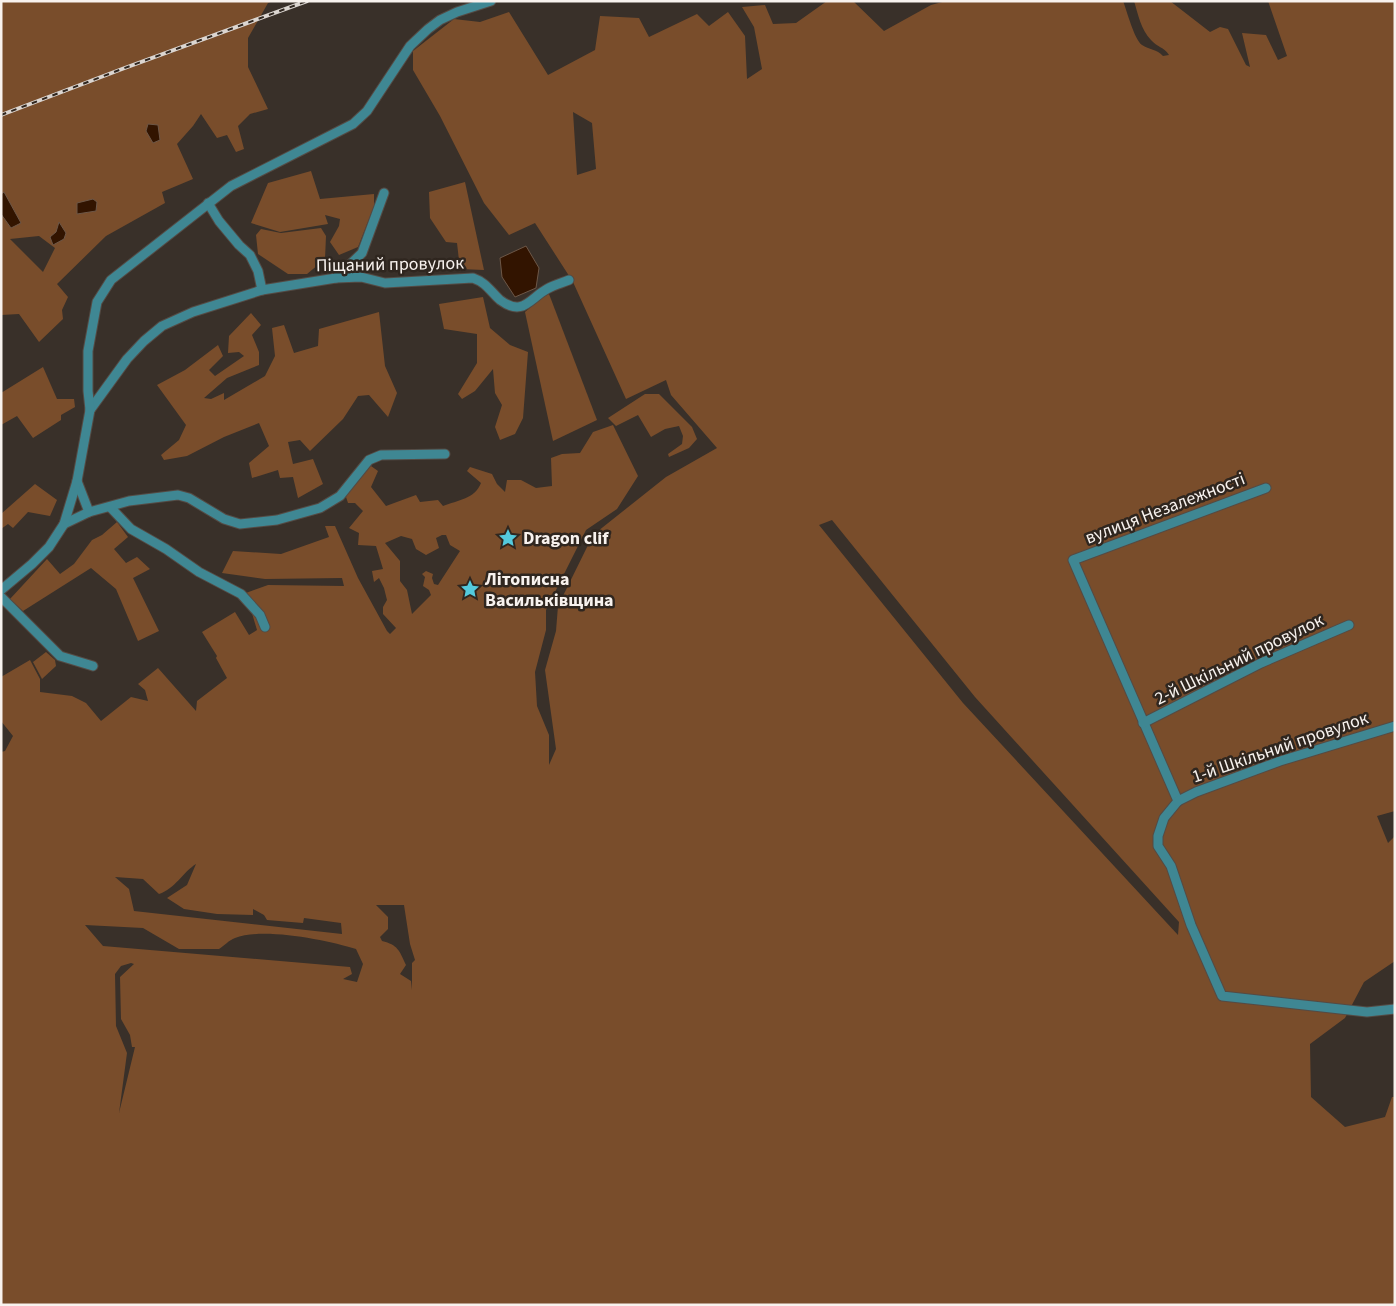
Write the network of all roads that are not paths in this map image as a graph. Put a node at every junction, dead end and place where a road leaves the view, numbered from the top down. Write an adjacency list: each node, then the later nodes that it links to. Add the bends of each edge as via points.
1 (491, 1): 3 (street, via 457,12 428,29 410,46 367,111 353,124 232,186)
2 (384, 193): 4 (street, via 362,253)
3 (208, 203): 6 (street, via 219,221 250,255); 7 (street, via 111,280 97,302 88,351)
4 (336, 278): 5 (street, Піщаний провулок, via 361,277 385,283 473,278 514,307 527,305 546,289); 6 (street, Піщаний провулок)
5 (569, 280)
6 (262, 290): 7 (street, Піщаний провулок, via 193,312 162,326 127,359)
7 (90, 410): 9 (street)
8 (445, 454): 11 (street, via 381,455 369,460 340,496 320,508 277,520 240,524 178,495 129,501)
9 (77, 481): 12 (street); 13 (street)
10 (1266, 488): 19 (street, вулиця Незалежності, via 1073,560)
11 (110, 507): 12 (street); 17 (street, via 131,529 241,594 260,615)
12 (88, 512): 13 (street)
13 (64, 524): 14 (street, via 49,547)
14 (1, 590)
15 (1, 597): 18 (street, via 60,656)
16 (1349, 625): 19 (street, 2-й Шкільний провулок, via 1261,663)
17 (265, 627)
18 (93, 666)
19 (1143, 723): 21 (street)
20 (1395, 726): 21 (street, 1-й Шкільний провулок, via 1280,761)
21 (1178, 801): 22 (street, via 1164,818 1158,846 1171,866 1191,925 1222,996 1340,1010 1368,1012)
22 (1395, 1009)

